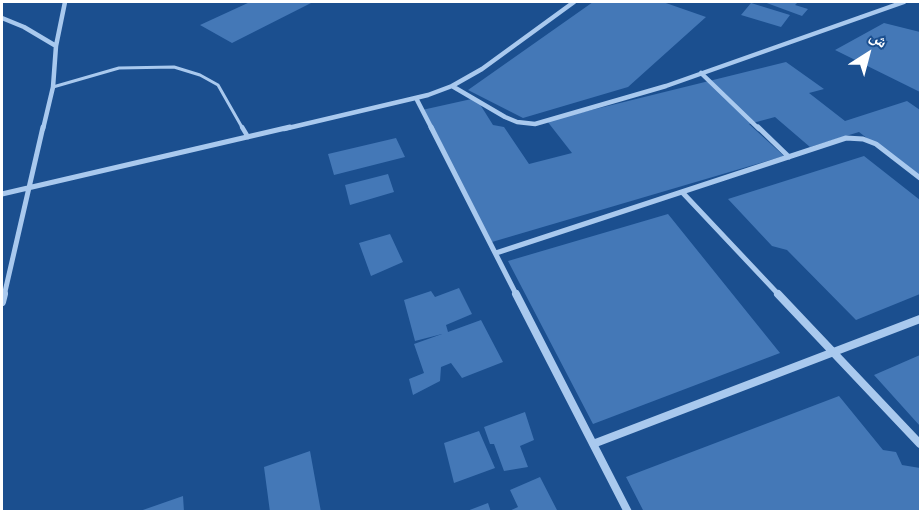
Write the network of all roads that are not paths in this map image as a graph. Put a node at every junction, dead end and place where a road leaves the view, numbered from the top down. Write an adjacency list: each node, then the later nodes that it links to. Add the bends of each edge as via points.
1 (65, 2): 5 (street)
2 (574, 2): 7 (street, via 482,69)
3 (904, 2): 6 (street)
4 (2, 18): 5 (street)
5 (56, 46): 8 (street)
6 (702, 73): 7 (street, via 534,124 506,117); 11 (street)
7 (452, 86): 9 (street)
8 (53, 87): 10 (lane, via 119,68 174,67 218,85); 13 (street)
9 (416, 98): 10 (street); 16 (street)
10 (248, 136): 13 (street)
11 (789, 157): 12 (street, via 846,138 862,139 876,144); 14 (street)
12 (921, 178)
13 (27, 188): 15 (street); 17 (street)
14 (682, 192): 16 (street); 19 (street)
15 (2, 194)
16 (496, 254): 20 (street)
17 (2, 302)
18 (921, 319): 19 (street)
19 (832, 351): 20 (street); 21 (street)
20 (593, 444): 22 (street)
21 (921, 444)
22 (628, 512)

